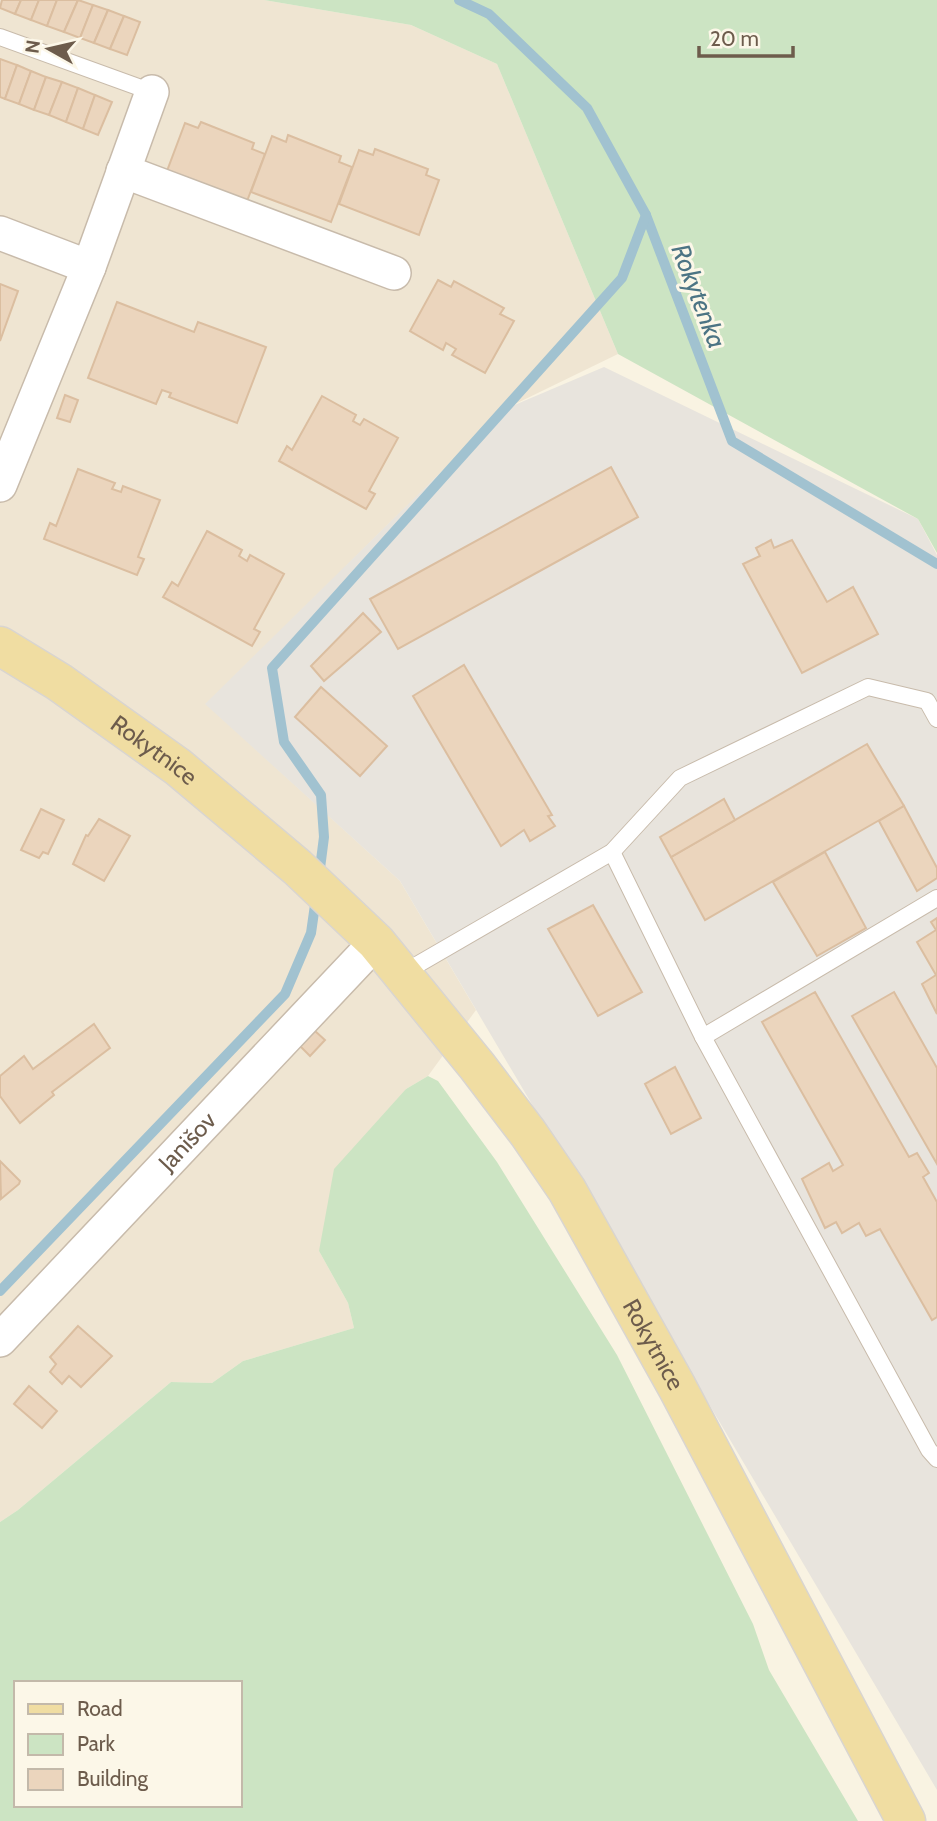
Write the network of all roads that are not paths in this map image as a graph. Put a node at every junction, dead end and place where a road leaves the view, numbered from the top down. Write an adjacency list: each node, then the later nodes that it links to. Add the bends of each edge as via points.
1 (0, 37): 2 (lane)
2 (152, 92): 3 (street)
3 (123, 171): 5 (street); 6 (street)
4 (0, 233): 5 (street)
5 (89, 267): 7 (street)
6 (394, 274)
7 (8, 443): 8 (street)
8 (0, 485)
9 (0, 646): 13 (main road, Rokytnice, via 178,767 297,867)
10 (937, 719): 11 (lane, via 927,701 868,687 680,778)
11 (612, 852): 14 (lane); 15 (lane)
12 (937, 898): 15 (lane)
13 (376, 943): 14 (main road, Rokytnice); 16 (street, Janišov)
14 (402, 973): 18 (main road, Rokytnice, via 567,1190 677,1387)
15 (703, 1037): 17 (lane)
16 (0, 1340)
17 (937, 1459)
18 (906, 1821)

